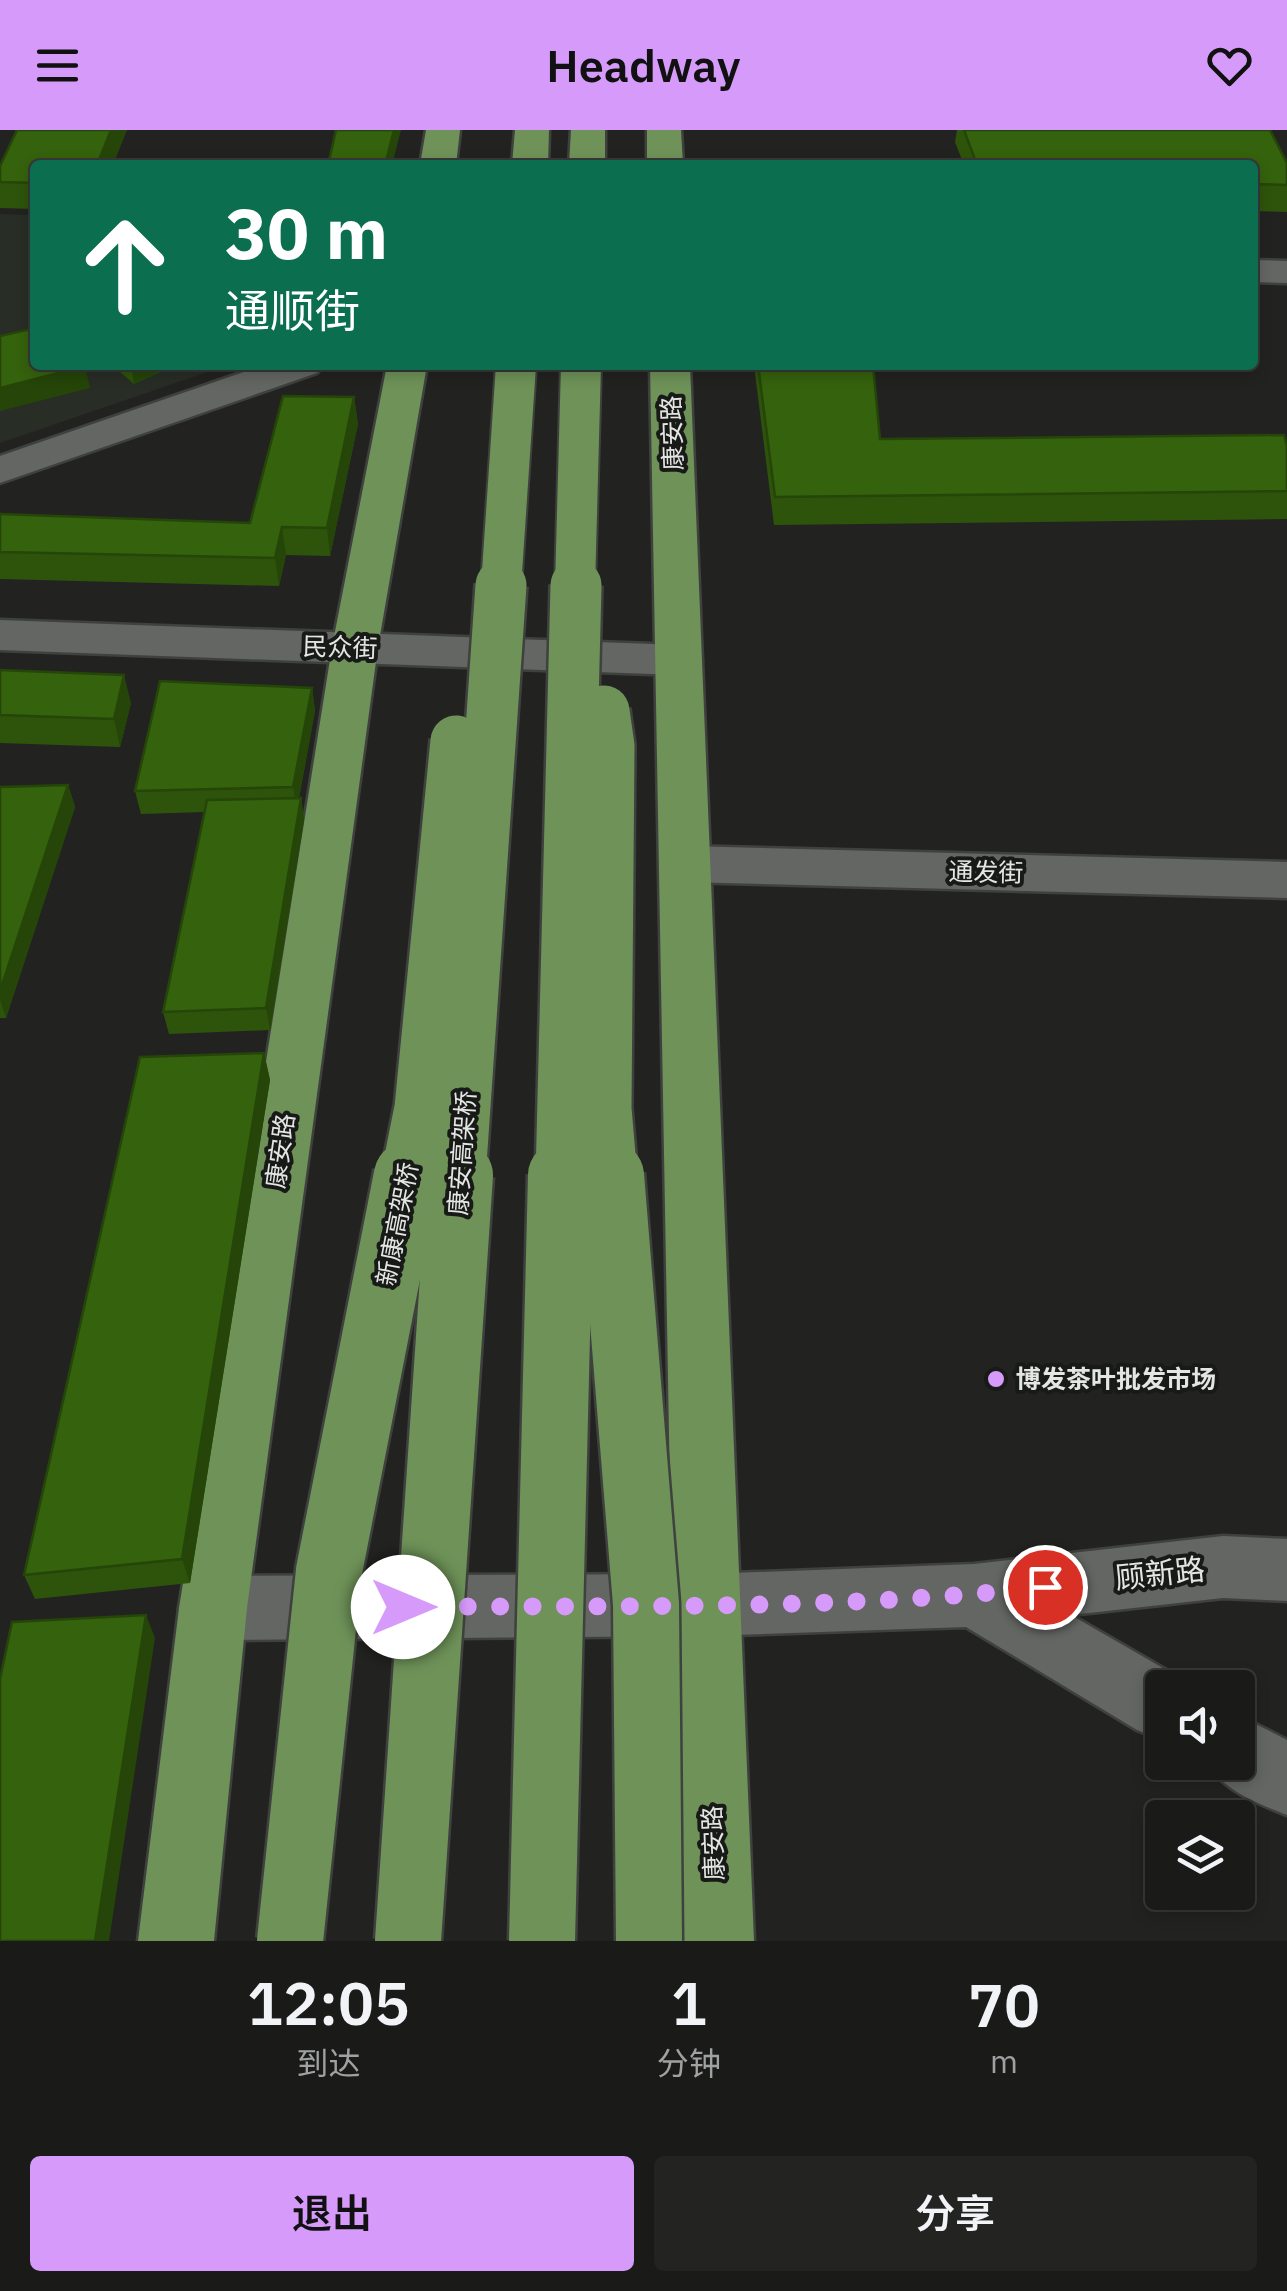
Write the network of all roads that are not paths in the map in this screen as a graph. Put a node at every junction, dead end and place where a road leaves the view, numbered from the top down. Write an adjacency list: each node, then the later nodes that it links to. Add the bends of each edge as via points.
1 (444, 130): 5 (highway)
2 (532, 130): 6 (highway)
3 (588, 130): 7 (highway)
4 (664, 130): 8 (highway)
5 (439, 160)
6 (530, 160)
7 (587, 160)
8 (665, 160)
9 (1258, 271): 10 (street)
10 (1287, 272)
11 (289, 370): 16 (street)
12 (406, 370): 20 (highway, 康安路)
13 (516, 370): 17 (highway, 康安高架桥, bridge)
14 (581, 370): 18 (highway, bridge)
15 (670, 370): 21 (highway, 康安路)
16 (0, 470)
17 (506, 508): 32 (highway, 新康高架桥, bridge, via 452,761 420,1108 329,1571); 33 (highway, 康安高架桥, bridge)
18 (577, 509): 34 (highway, bridge); 35 (highway, bridge, via 609,746 606,1109 646,1604)
19 (0, 635): 20 (street, 民众街)
20 (354, 647): 21 (street, 民众街); 27 (highway, 康安路)
21 (679, 660): 22 (highway, 康安路)
22 (685, 864): 23 (street, 通发街); 26 (highway, 康安路)
23 (1287, 880)
24 (1287, 1570): 25 (street, 顾新路, via 1223,1567)
25 (974, 1595): 26 (street, 顾新路); 28 (street)
26 (707, 1605): 27 (street, 顾新路); 36 (highway, 康安路)
27 (213, 1608): 31 (highway, 康安路)
28 (1145, 1696)
29 (1255, 1760): 30 (street)
30 (1287, 1780)
31 (176, 1941)
32 (290, 1941)
33 (408, 1941)
34 (542, 1941)
35 (648, 1941)
36 (716, 1941)

